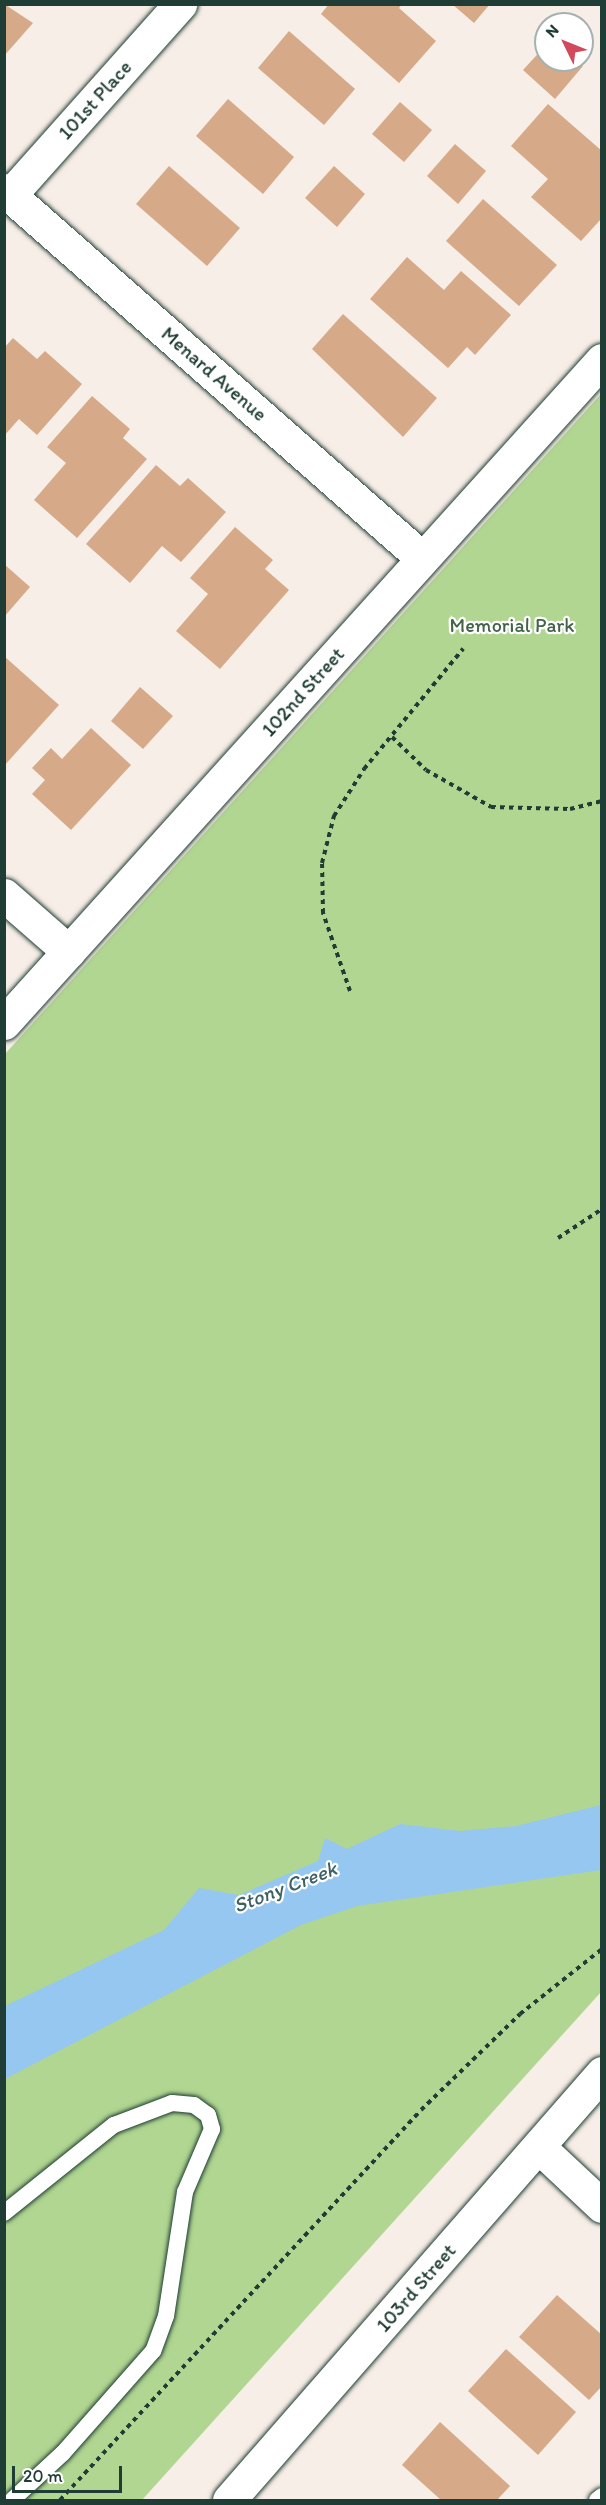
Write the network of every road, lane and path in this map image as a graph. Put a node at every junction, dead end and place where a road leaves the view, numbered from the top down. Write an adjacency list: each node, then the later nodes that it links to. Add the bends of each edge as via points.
1 (180, 4): 2 (street, 101st Place)
2 (7, 193): 4 (street, Menard Avenue)
3 (602, 360): 4 (street, 102nd Street)
4 (423, 558): 9 (street, 102nd Street)
5 (463, 649): 6 (path)
6 (392, 737): 7 (path, via 426,770 491,807 570,809); 10 (path, via 344,797 322,863 323,913)
7 (602, 801)
8 (4, 895): 9 (street)
9 (69, 952): 11 (street, 102nd Street)
10 (350, 991)
11 (4, 1023)
12 (602, 1209): 13 (path)
13 (558, 1238)
14 (602, 1948): 21 (path, via 520,2014 421,2110)
15 (602, 2073): 16 (street, 103rd Street)
16 (540, 2148): 17 (street); 22 (street, 103rd Street)
17 (602, 2205)
18 (4, 2213): 20 (lane, via 114,2125 172,2103 194,2105 208,2115 212,2129 185,2192 166,2316 153,2351 63,2453)
19 (602, 2496): 23 (lane)
20 (12, 2500)
21 (60, 2500)
22 (229, 2500)
23 (597, 2500)

